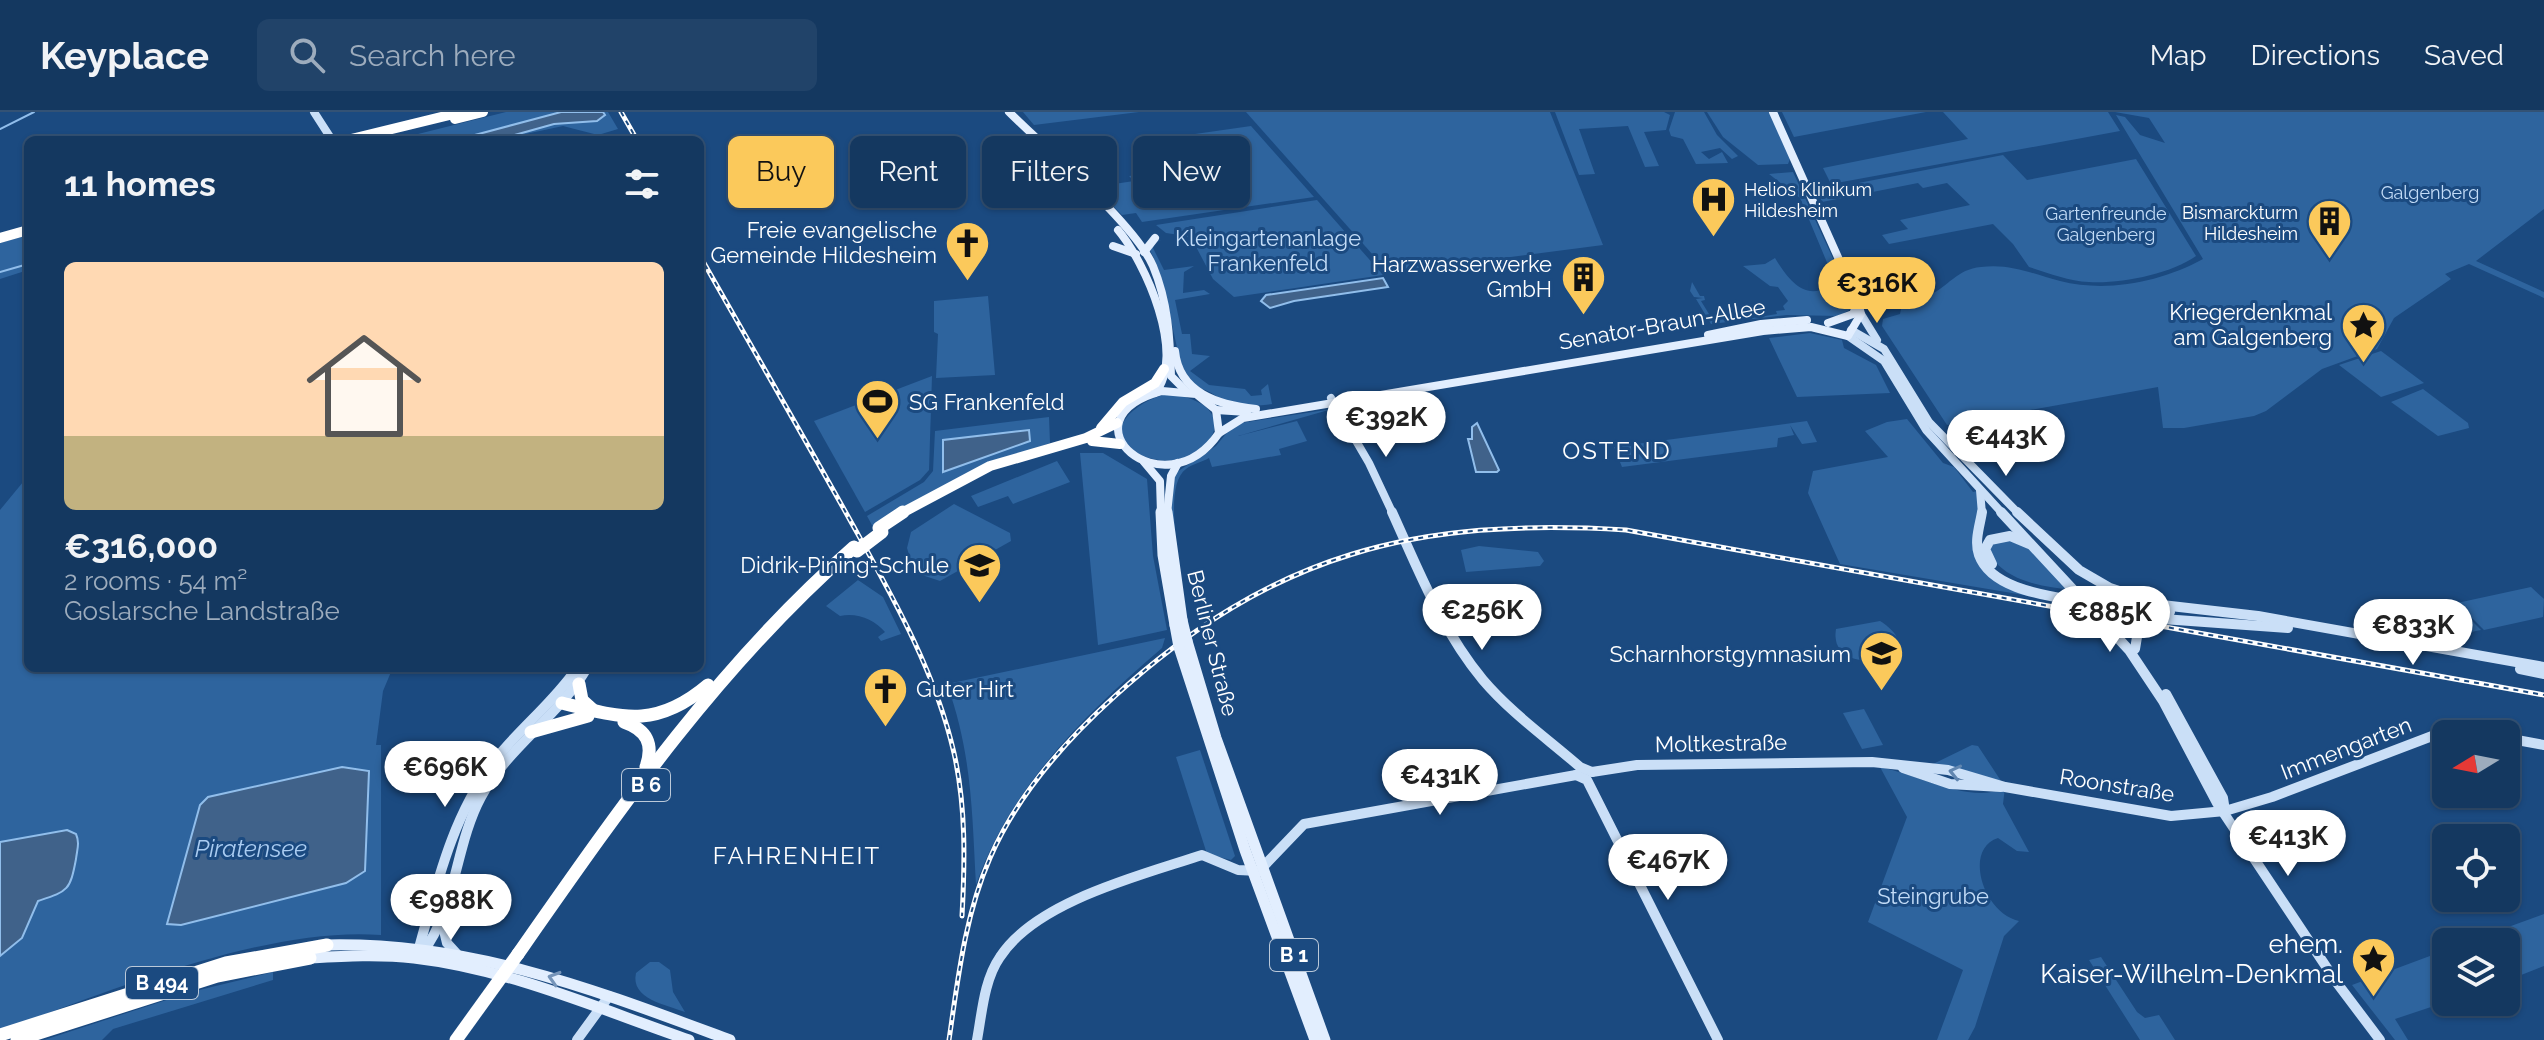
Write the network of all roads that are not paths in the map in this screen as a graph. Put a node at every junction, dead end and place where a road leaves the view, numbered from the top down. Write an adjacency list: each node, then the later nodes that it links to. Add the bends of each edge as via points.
1 (314, 112): 7 (main road)
2 (462, 112): 8 (highway)
3 (483, 112): 9 (highway)
4 (1002, 112): 13 (main road)
5 (1009, 112): 13 (main road)
6 (1773, 112): 16 (main road)
7 (329, 136)
8 (363, 136)
9 (387, 136)
10 (24, 228): 11 (highway)
11 (0, 235)
12 (1155, 238): 15 (main road)
13 (1133, 242): 15 (main road)
14 (1113, 246): 15 (main road)
15 (1141, 254): 19 (main road, via 1162,287); 22 (main road, via 1160,309)
16 (1858, 302): 17 (main road); 18 (main road, via 1853,314)
17 (1861, 314): 20 (main road); 21 (main road)
18 (1828, 323): 20 (main road, Senator-Braun-Allee); 25 (main road, Senator-Braun-Allee, via 1761,324)
19 (1171, 330): 23 (main road, via 1171,376); 26 (main road, via 1184,381 1226,406)
20 (1850, 333): 21 (main road); 25 (main road, Senator-Braun-Allee, via 1811,327 1771,330); 35 (main road, via 1884,361 1919,422)
21 (1884, 349): 34 (main road, via 1923,415)
22 (1164, 369): 24 (main road); 30 (highway, via 1155,383 1120,405 1102,428)
23 (1187, 392): 24 (main road); 27 (main road)
24 (1155, 393): 28 (main road, via 1129,406)
25 (1333, 401): 26 (main road, Senator-Braun-Allee); 29 (main road, Senator-Braun-Allee, via 1243,418); 58 (main road, via 1368,458 1396,526 1475,671)
26 (1256, 409): 27 (main road, Senator-Braun-Allee)
27 (1216, 410): 29 (main road)
28 (1117, 423): 30 (highway, B 6, via 1101,434); 31 (main road)
29 (1219, 433): 33 (main road, via 1204,452)
30 (1076, 439): 37 (highway, B 6, via 969,476)
31 (1120, 444): 32 (main road); 37 (highway, B 6, via 1085,442 1018,461 939,496)
32 (1143, 461): 33 (main road); 36 (main road, Berliner Straße / B 1, via 1158,476)
33 (1178, 463): 36 (main road, Berliner Straße / B 1)
34 (1970, 465): 39 (main road); 41 (main road, via 2057,552 2099,582)
35 (1976, 483): 38 (main road); 39 (main road, via 1984,503 1977,545 1985,565 2027,589)
36 (1165, 496): 55 (main road, Berliner Straße / B 1, bridge, via 1163,555)
37 (881, 530): 42 (highway, B 6, bridge)
38 (2050, 562): 39 (main road); 39 (main road, via 2010,536 1996,537 1986,546 1991,563 2013,579)
39 (2081, 595): 40 (main road, bridge); 45 (main road); 61 (main road, via 2145,674)
40 (2099, 602): 41 (main road); 43 (main road)
41 (2162, 605): 46 (main road, via 2258,616)
42 (781, 615): 44 (highway, B 6); 69 (highway, B 6, via 669,753)
43 (2288, 628): 45 (main road, via 2149,618 2139,625); 49 (main road)
44 (758, 635): 52 (highway, via 702,690 664,716); 59 (highway, B 6)
45 (2135, 649): 61 (main road, via 2194,741)
46 (2544, 667)
47 (575, 672): 51 (main road)
48 (585, 672): 50 (main road)
49 (2544, 674)
50 (579, 684): 51 (main road); 52 (highway)
51 (557, 704): 52 (highway); 53 (main road); 67 (main road, via 495,760 465,807 447,851)
52 (590, 712): 53 (highway); 59 (highway, via 646,732 651,753)
53 (531, 732): 65 (main road, via 475,808 458,850)
54 (2432, 736): 61 (main road, Immengarten)
55 (1212, 740): 62 (main road, B 1); 64 (main road, B 1)
56 (2520, 741): 57 (main road)
57 (2544, 745)
58 (1584, 774): 60 (main road, Moltkestraße, via 1637,765 1852,762 1903,768 1973,788); 64 (main road, Moltkestraße, via 1295,829 1271,865); 84 (main road)
59 (638, 784): 69 (highway, B 6)
60 (2005, 787): 61 (main road, Roonstraße, via 2163,816)
61 (2225, 811): 85 (main road)
62 (1245, 850): 63 (main road); 64 (main road, B 1)
63 (1232, 866): 64 (main road); 81 (main road, via 1202,855 1025,928 1005,947 991,975)
64 (1258, 871): 82 (main road, B 1); 83 (main road, B 1)
65 (442, 917): 67 (main road); 68 (main road, via 444,936)
66 (327, 945): 67 (main road, B 494, via 370,943); 74 (highway, B 494, via 214,967)
67 (420, 951): 68 (main road, B 494); 70 (main road, B 494, via 395,957); 71 (main road, B 494)
68 (457, 954): 71 (main road, B 494)
69 (522, 956): 76 (highway, B 6, bridge); 77 (highway, B 6)
70 (310, 958): 75 (highway, B 494, via 217,976)
71 (495, 969): 72 (main road, one-way to 71); 73 (main road)
72 (609, 996): 73 (main road); 80 (main road)
73 (599, 1010): 78 (main road); 79 (main road)
74 (0, 1035)
75 (17, 1040)
76 (456, 1040)
77 (465, 1040)
78 (577, 1040)
79 (689, 1040)
80 (730, 1040)
81 (977, 1040)
82 (1315, 1040)
83 (1325, 1040)
84 (1718, 1040)
85 (2380, 1040)

